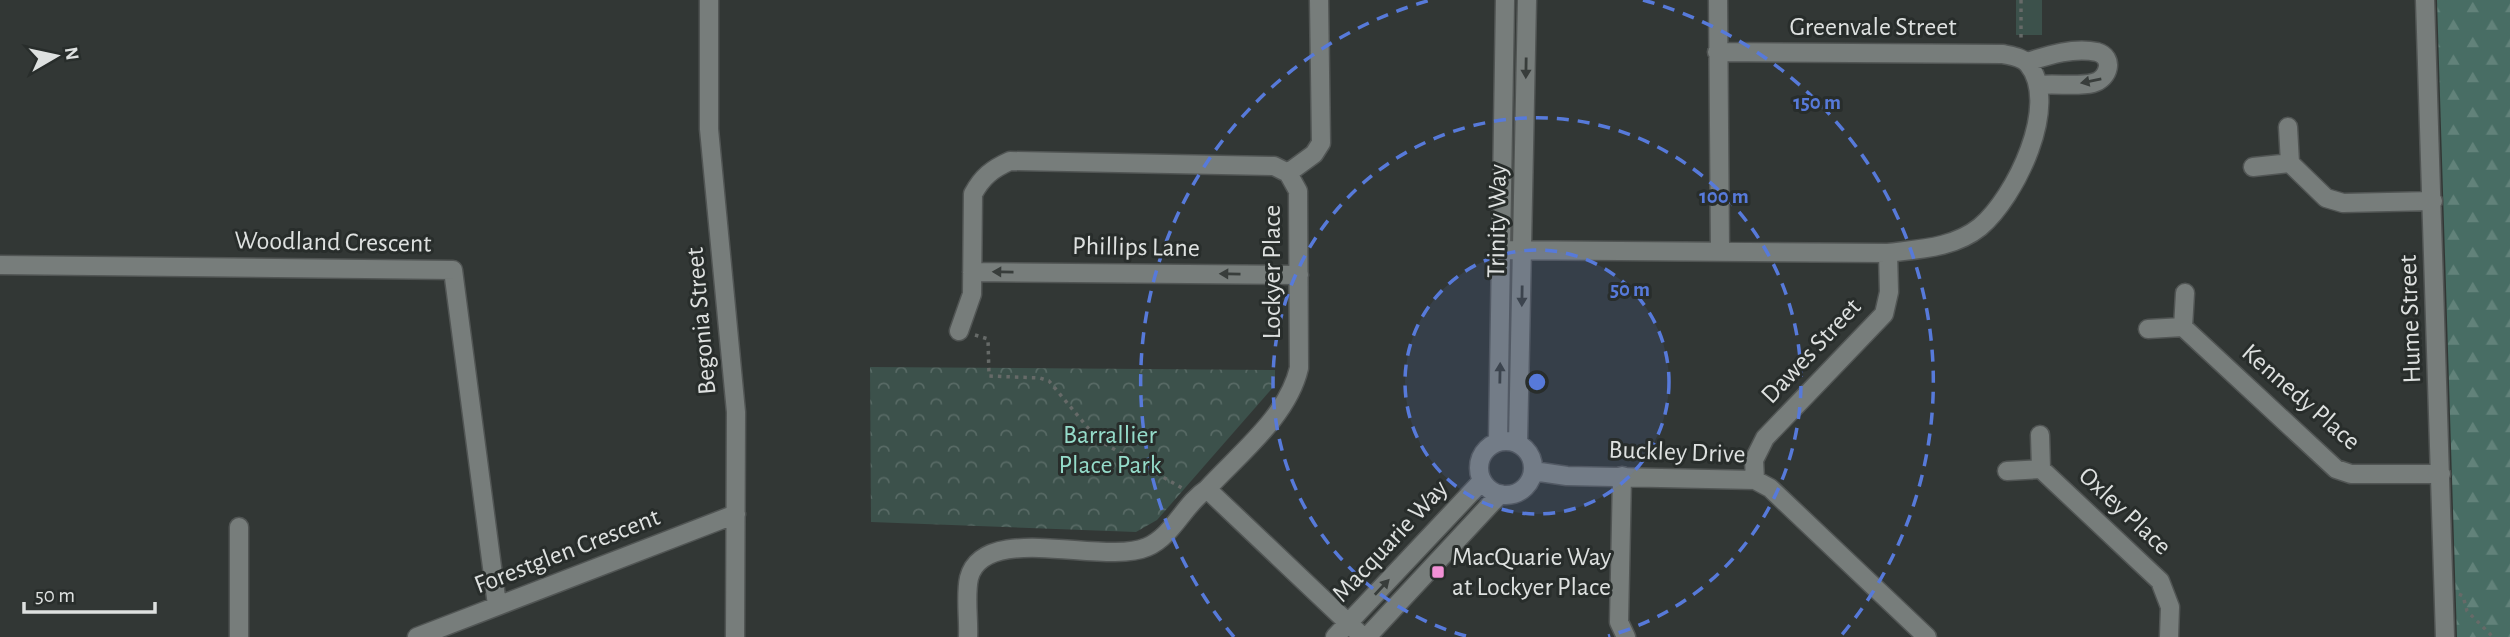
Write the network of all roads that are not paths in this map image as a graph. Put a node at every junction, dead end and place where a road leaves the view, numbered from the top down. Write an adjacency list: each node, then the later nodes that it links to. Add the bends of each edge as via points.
1 (709, 0): 38 (street, Begonia Street, via 709,129 736,412)
2 (1319, 0): 13 (street, via 1321,143)
3 (1505, 0): 15 (street, Trinity Way)
4 (1527, 0): 16 (street, Trinity Way, one-way to 16)
5 (1718, 0): 7 (street)
6 (2425, 0): 14 (street, Hume Street)
7 (1717, 52): 8 (street, Greenvale Street, via 2003,54); 17 (street)
8 (2023, 60): 9 (street); 9 (street, Greenvale Street, one-way to 9, via 2055,52 2095,52 2108,62 2108,71 2093,83)
9 (2039, 85): 18 (street, via 2035,134 2021,174 2001,205 1978,228 1941,246)
10 (2288, 127): 11 (street)
11 (2290, 163): 12 (street); 14 (street, via 2326,198 2343,203)
12 (2253, 167)
13 (1288, 173): 20 (street, Lockyer Place, via 1274,166 1010,161 993,168 973,194); 21 (street, Lockyer Place, via 1298,191)
14 (2432, 201): 32 (street, Hume Street)
15 (1503, 250): 16 (street); 27 (street, Trinity Way, one-way to 15)
16 (1523, 251): 17 (street); 28 (street, Trinity Way, one-way to 28)
17 (1720, 251): 18 (street)
18 (1888, 253): 34 (street, Dawes Street, via 1889,292 1884,314 1765,438 1754,460)
19 (0, 265): 40 (street, Woodland Crescent, via 453,270)
20 (972, 272): 21 (street, Phillips Lane, one-way to 20); 25 (street, Lockyer Place, via 972,294)
21 (1299, 275): 36 (street, Lockyer Place, via 1300,368 1295,387 1285,404)
22 (2185, 293): 23 (street)
23 (2183, 327): 24 (street); 32 (street, Kennedy Place, via 2336,469 2351,474)
24 (2148, 329)
25 (959, 331)
26 (2040, 436): 29 (street, Oxley Place)
27 (1498, 441): 28 (street); 35 (street, via 1481,457)
28 (1518, 443): 30 (street, Trinity Way, via 1530,455)
29 (2041, 469): 31 (street, Oxley Place); 50 (street, Oxley Place, via 2160,581 2170,607)
30 (1533, 471): 33 (street, Buckley Drive); 37 (street, via 1521,490)
31 (2007, 471)
32 (2441, 474): 51 (street, Hume Street)
33 (1622, 476): 34 (street, Buckley Drive); 48 (street, via 1619,622)
34 (1755, 480): 49 (street, Buckley Drive, via 1770,488)
35 (1482, 481): 37 (street); 41 (street, Macquarie Way, one-way to 35)
36 (1201, 493): 41 (street); 45 (street, Lockyer Place, via 1163,537 1146,548 1126,552 1004,548 981,557 969,578)
37 (1500, 494): 47 (street, Macquarie Way)
38 (736, 514): 40 (street, Forestglen Crescent); 44 (street, Begonia Street)
39 (239, 527): 42 (street)
40 (497, 606): 43 (street, Forestglen Crescent)
41 (1348, 623): 46 (street, Macquarie Way); 47 (street)
42 (239, 637)
43 (417, 637)
44 (736, 637)
45 (968, 637)
46 (1335, 637)
47 (1365, 637)
48 (1626, 637)
49 (1927, 637)
50 (2169, 637)
51 (2445, 637)

